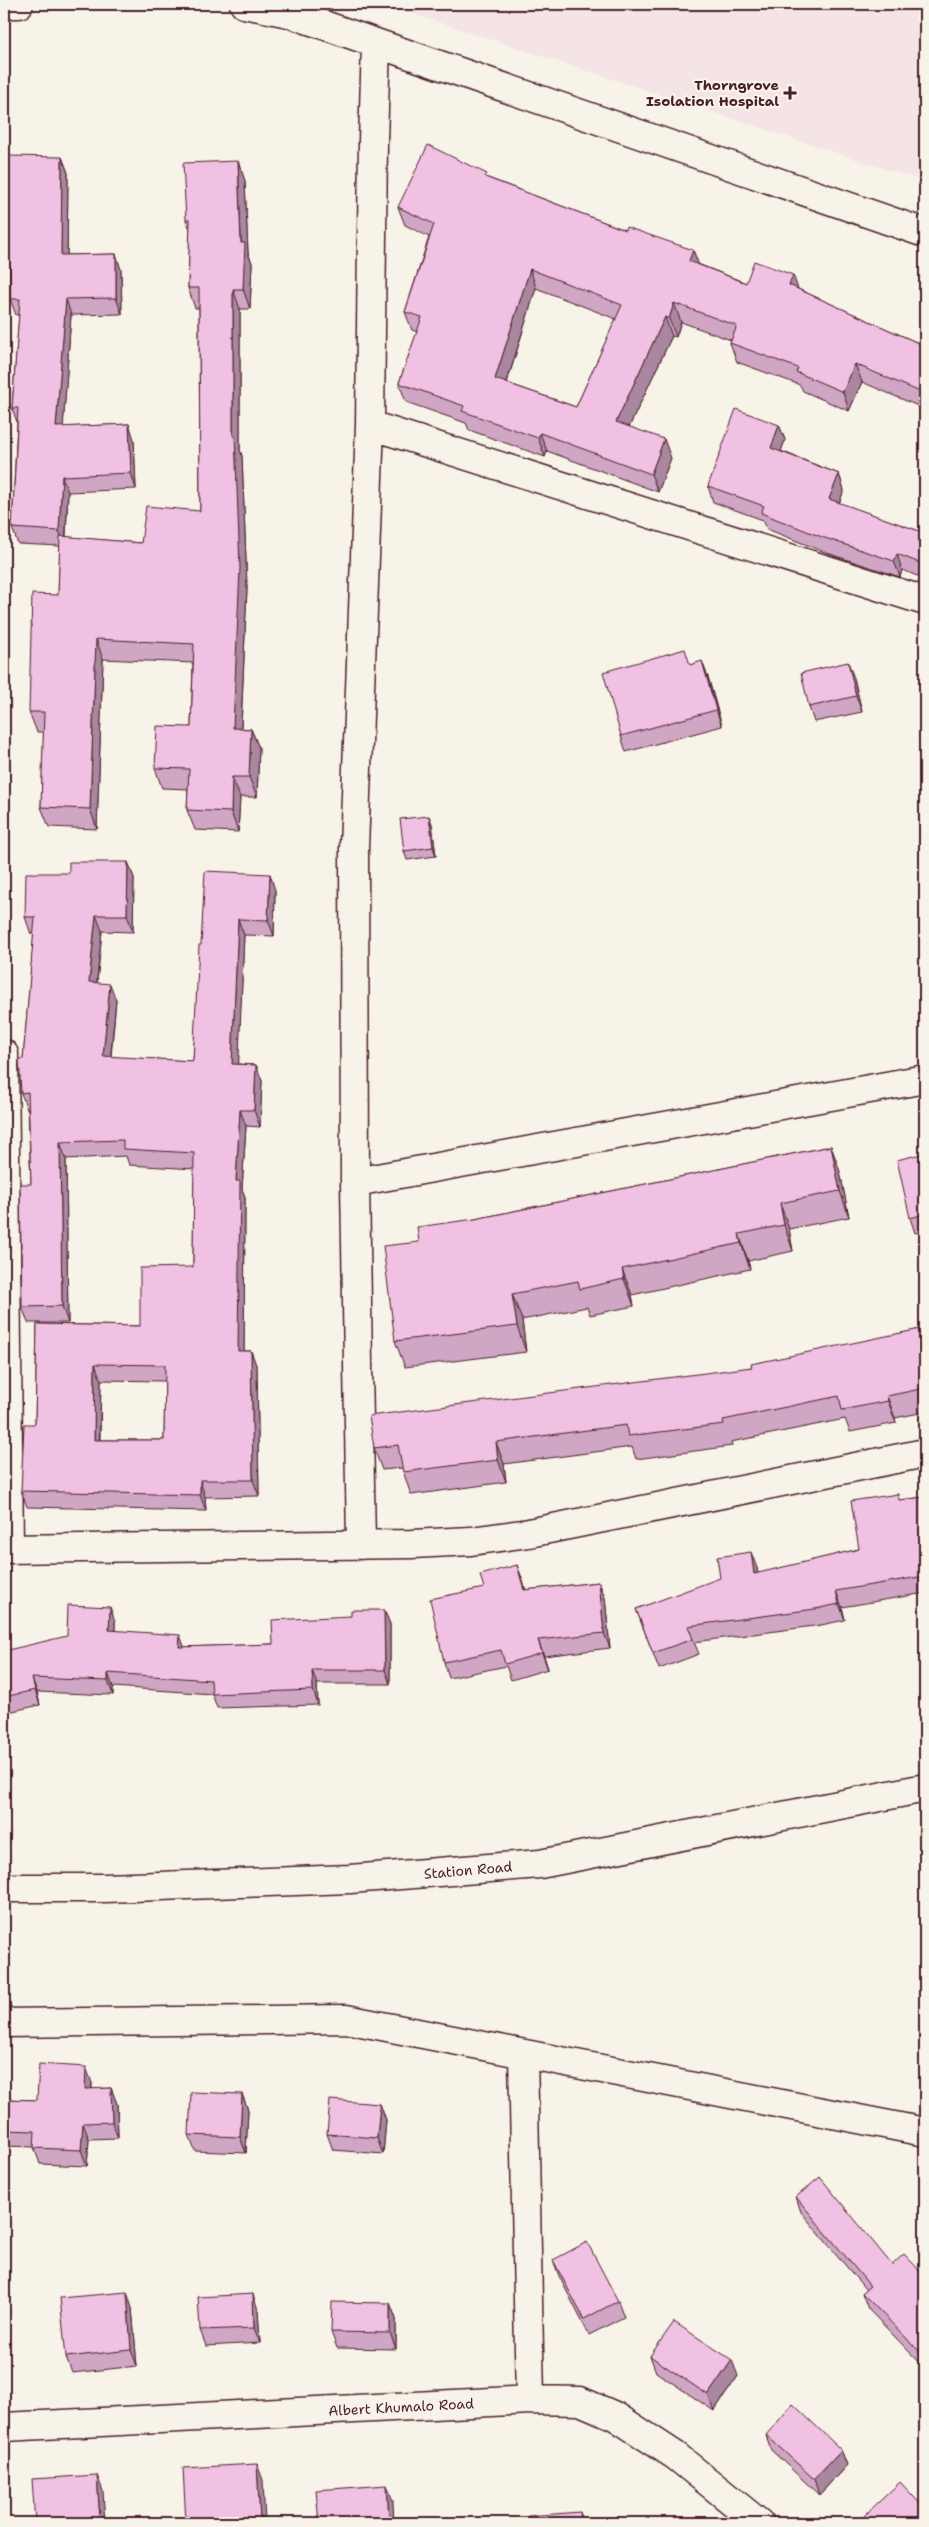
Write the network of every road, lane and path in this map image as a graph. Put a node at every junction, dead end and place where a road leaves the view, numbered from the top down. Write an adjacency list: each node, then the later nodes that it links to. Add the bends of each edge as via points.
1 (4, 4): 2 (street)
2 (19, 4)
3 (244, 4): 4 (street, via 288,14)
4 (376, 44): 5 (street); 6 (street)
5 (925, 233)
6 (370, 425): 7 (street); 11 (street, via 354,848)
7 (925, 601)
8 (4, 1054): 10 (street)
9 (925, 1079): 11 (street)
10 (5, 1178): 14 (street)
11 (355, 1182): 13 (street)
12 (925, 1453): 13 (street, via 529,1533 471,1540)
13 (362, 1545): 14 (street)
14 (6, 1549)
15 (925, 1788): 16 (street, Station Road, via 540,1864 350,1879)
16 (4, 1888)
17 (4, 2022): 18 (street, via 346,2019)
18 (523, 2054): 19 (street); 20 (street)
19 (925, 2132)
20 (530, 2400): 21 (street, Albert Khumalo Road); 22 (street, Albert Khumalo Road, via 580,2402 614,2416 676,2456)
21 (4, 2427)
22 (759, 2523)

